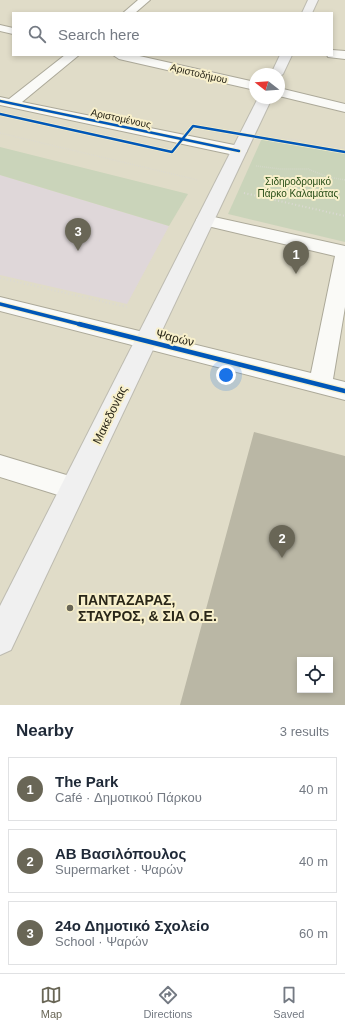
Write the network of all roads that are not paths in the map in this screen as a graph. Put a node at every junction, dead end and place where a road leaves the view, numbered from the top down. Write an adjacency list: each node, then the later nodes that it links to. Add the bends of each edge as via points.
1 (145, 0): 3 (street)
2 (313, 0): 4 (main road)
3 (129, 12)
4 (307, 12)
5 (0, 28): 6 (street)
6 (12, 31)
7 (333, 46): 8 (street)
8 (345, 48)
9 (333, 54): 10 (street)
10 (345, 55)
11 (72, 56): 17 (street)
12 (123, 56): 15 (street, Αριστοδήμου)
13 (286, 56): 14 (main road)
14 (280, 68)
15 (249, 85)
16 (285, 93): 19 (street)
17 (6, 102): 20 (street, Αριστομένους)
18 (262, 104): 20 (main road, Μακεδονίας)
19 (345, 108)
20 (236, 156): 21 (main road, Μακεδονίας, via 228,190)
21 (205, 220): 22 (street); 24 (main road, Μακεδονίας)
22 (345, 252): 25 (street)
23 (0, 304): 24 (street, Ψαρών)
24 (146, 341): 25 (street, Ψαρών); 28 (main road, Μακεδονίας)
25 (320, 385): 26 (street, Ψαρών)
26 (345, 391)
27 (0, 466): 28 (street)
28 (74, 488): 29 (main road, Μακεδονίας)
29 (0, 639)

